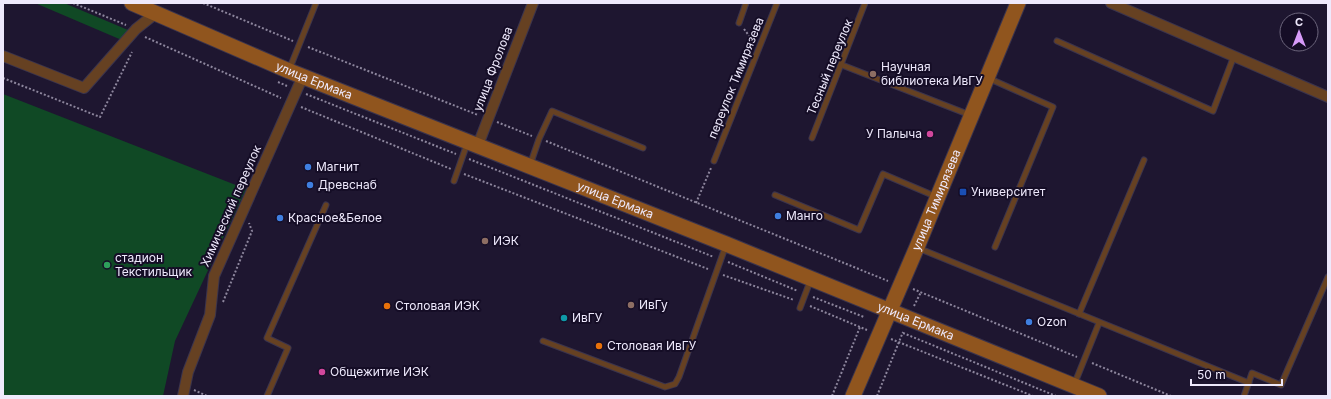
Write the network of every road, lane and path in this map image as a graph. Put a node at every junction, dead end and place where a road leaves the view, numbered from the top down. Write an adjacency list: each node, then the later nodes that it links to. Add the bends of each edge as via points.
1 (73, 3): 13 (path)
2 (132, 3): 11 (main road, улица Ермака)
3 (203, 3): 15 (path)
4 (316, 3): 15 (lane)
5 (533, 3): 28 (street, улица Фролова)
6 (746, 3): 12 (lane)
7 (777, 3): 16 (lane, переулок Тимирязева)
8 (866, 3): 19 (lane, Тесный переулок)
9 (1018, 3): 22 (main road, улица Тимирязева)
10 (1111, 3): 18 (street)
11 (156, 14): 13 (street); 20 (main road, улица Ермака)
12 (739, 23): 16 (path)
13 (136, 29): 17 (street, via 84,88); 26 (path, via 142,35)
14 (1057, 41): 18 (lane, via 1213,111)
15 (300, 44): 20 (lane); 28 (path)
16 (759, 48): 35 (lane, переулок Тимирязева)
17 (3, 56)
18 (1234, 56): 25 (street)
19 (842, 65): 27 (lane); 29 (lane, Тесный переулок)
20 (289, 71): 21 (main road, улица Ермака)
21 (303, 76): 24 (street, Химический переулок); 31 (main road, улица Ермака)
22 (987, 77): 27 (main road, улица Тимирязева); 45 (lane, via 1053,107)
23 (275, 81): 24 (path)
24 (297, 91): 26 (street, Химический переулок); 33 (path)
25 (1328, 98)
26 (291, 103): 37 (path); 64 (street, Химический переулок, via 214,276 210,315 188,372)
27 (971, 116): 40 (main road, улица Тимирязева)
28 (488, 118): 30 (path); 31 (street, улица Фролова)
29 (812, 138)
30 (540, 139): 32 (lane, via 552,111); 36 (lane); 41 (path)
31 (473, 143): 33 (lane); 36 (main road, улица Ермака)
32 (643, 148)
33 (462, 156): 37 (lane); 46 (path)
34 (1144, 160): 54 (lane)
35 (714, 161): 41 (path)
36 (530, 166): 43 (main road, улица Ермака)
37 (457, 172): 38 (lane); 47 (path)
38 (454, 181)
39 (775, 195): 40 (lane, via 859,230 883,174)
40 (938, 197): 44 (main road, улица Тимирязева)
41 (696, 203): 50 (path)
42 (326, 205): 65 (lane, via 267,338 288,348)
43 (726, 244): 46 (lane); 49 (main road, улица Ермака)
44 (917, 247): 50 (main road, улица Тимирязева); 54 (lane)
45 (995, 247)
46 (720, 259): 47 (lane); 51 (path)
47 (716, 272): 52 (path); 59 (lane, via 679,377 674,384 666,387)
48 (1328, 277): 62 (lane, via 1281,385 1252,373)
49 (811, 278): 51 (lane); 53 (main road, улица Ермака)
50 (900, 285): 53 (main road, улица Тимирязева); 61 (path)
51 (805, 294): 52 (lane); 55 (path)
52 (801, 305): 57 (path)
53 (889, 310): 58 (main road, улица Тимирязева); 63 (main road, улица Ермака)
54 (1079, 314): 56 (lane)
55 (864, 317)
56 (1099, 323): 61 (lane); 62 (lane)
57 (860, 327): 58 (path); 66 (path)
58 (879, 334): 60 (path); 67 (main road, улица Тимирязева)
59 (543, 342)
60 (898, 342): 68 (path); 69 (path); 70 (path, via 903,333)
61 (1084, 360): 63 (lane); 72 (path)
62 (1249, 383): 73 (lane)
63 (1074, 386): 71 (main road, улица Ермака)
64 (183, 396)
65 (268, 396)
66 (832, 396)
67 (853, 396)
68 (877, 396)
69 (1033, 396)
70 (1056, 396)
71 (1099, 396)
72 (1170, 396)
73 (1244, 396)

